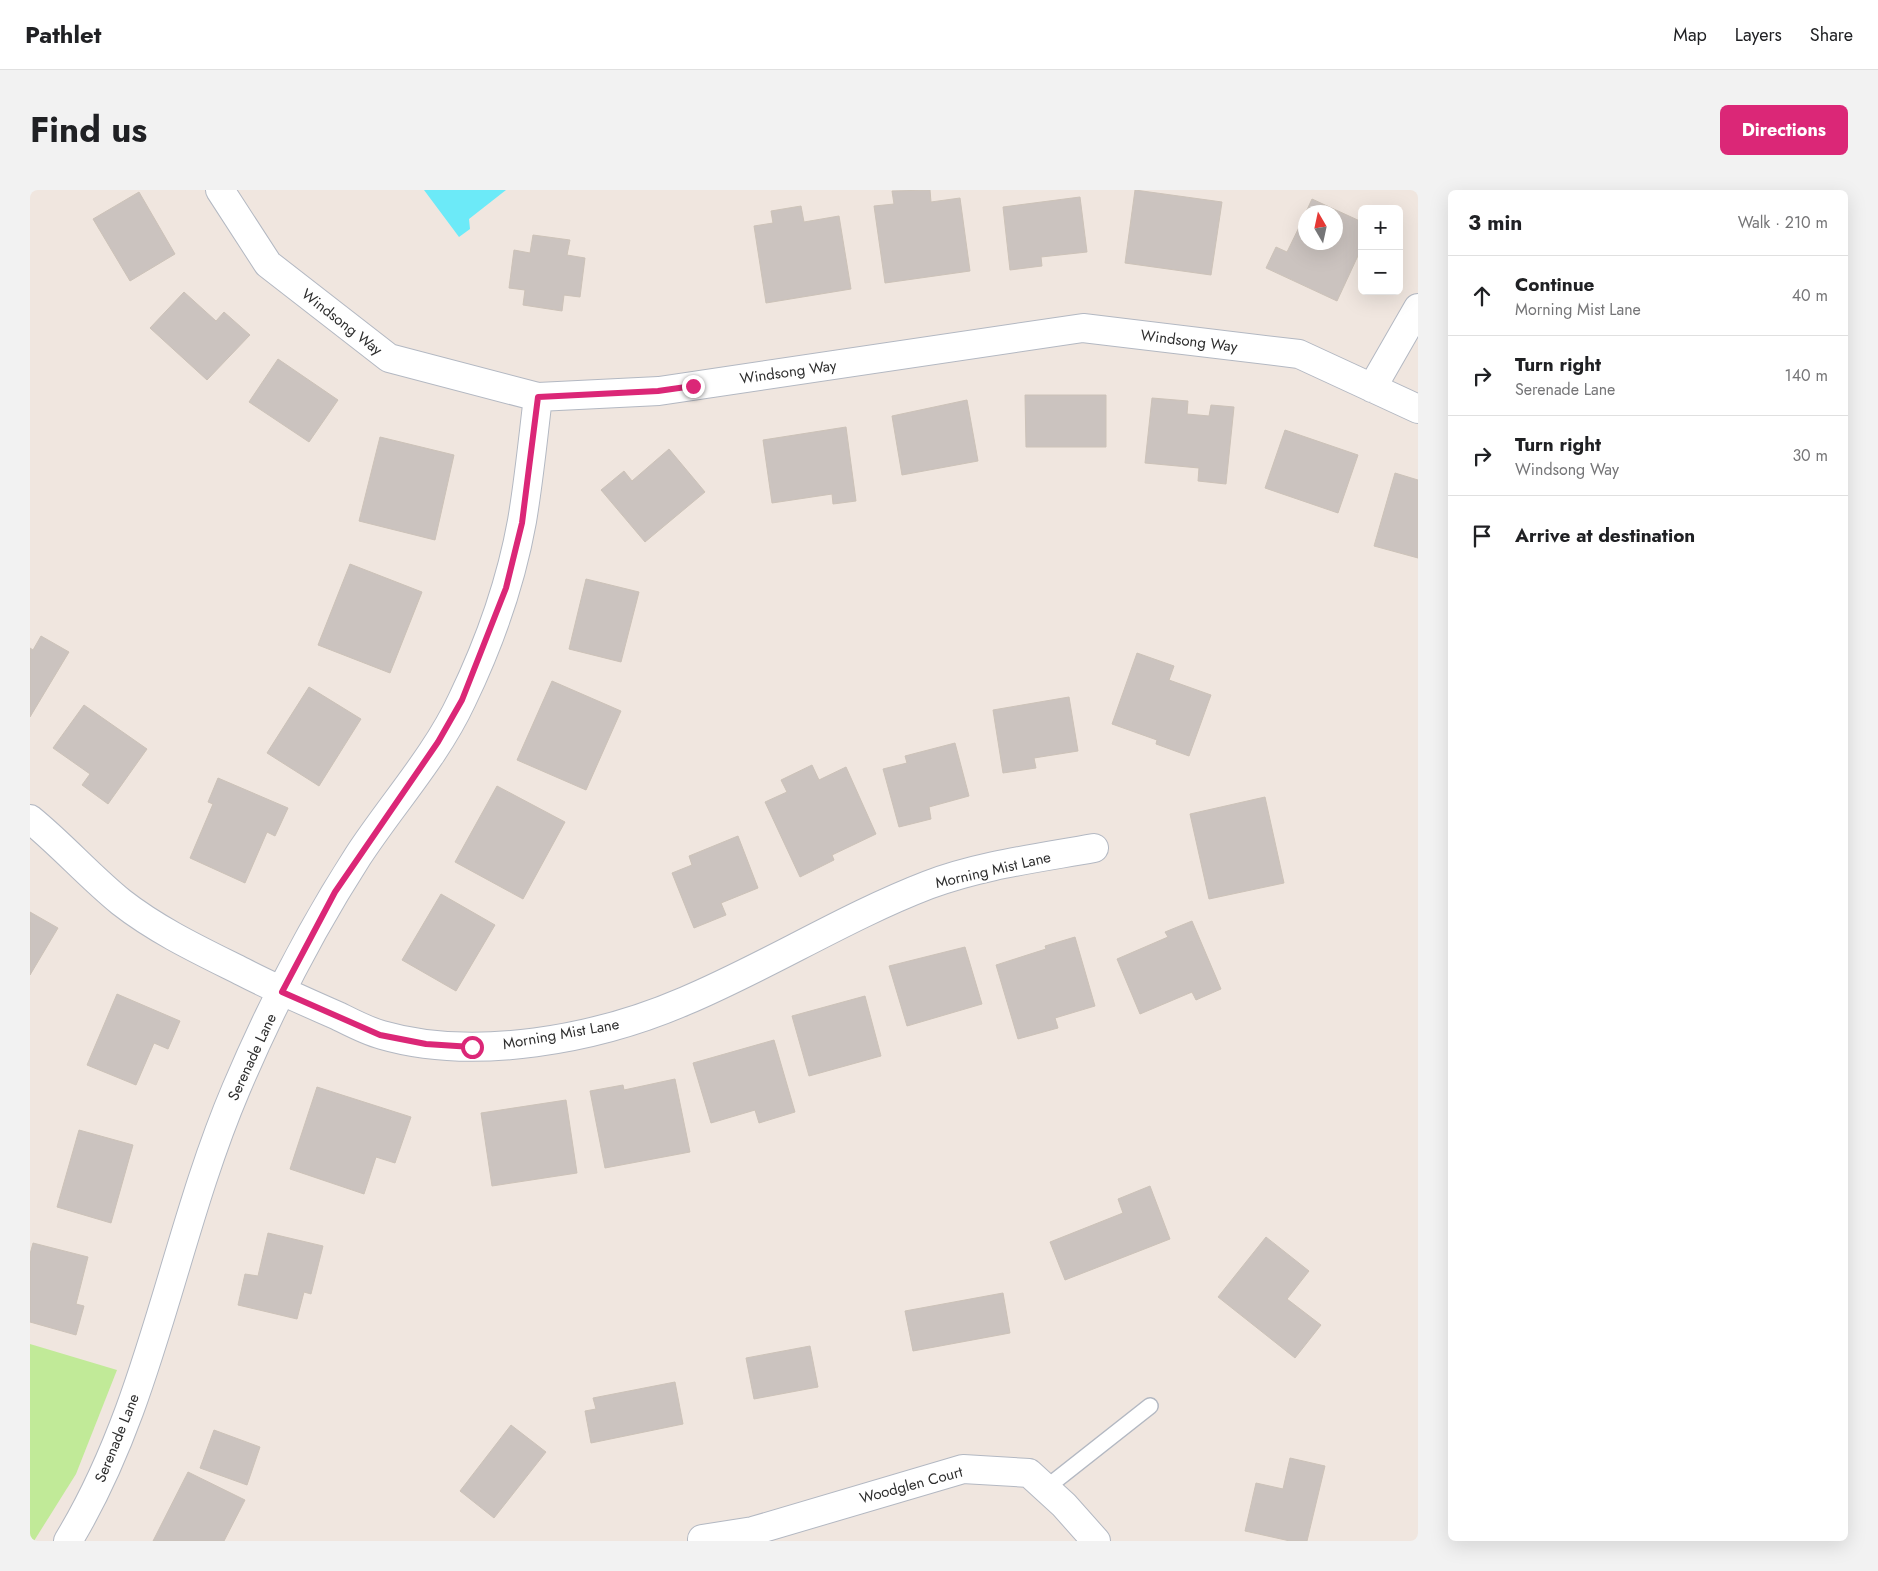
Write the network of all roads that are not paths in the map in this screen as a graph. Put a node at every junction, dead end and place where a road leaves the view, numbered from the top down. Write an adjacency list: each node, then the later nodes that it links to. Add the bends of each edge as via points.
1 (220, 190): 4 (street, Windsong Way, via 268,264 389,358)
2 (1418, 308): 3 (street)
3 (1372, 388): 4 (street, Windsong Way, via 1299,354 1083,328 658,391); 5 (street, Windsong Way)
4 (538, 397): 8 (street, Serenade Lane, via 522,523 506,588 462,700 438,742 335,892)
5 (1418, 409)
6 (30, 819): 8 (street, Morning Mist Lane, via 121,902 170,936)
7 (1094, 848): 8 (street, Morning Mist Lane, via 986,868 930,884 685,1002 583,1033 524,1043 472,1047 426,1044 380,1035)
8 (282, 992): 12 (street, Serenade Lane, via 217,1137 136,1390 114,1448 90,1504)
9 (1150, 1406): 10 (lane)
10 (1046, 1488): 11 (street, Woodglen Court, via 1028,1473 963,1469 754,1530); 13 (street, Woodglen Court)
11 (702, 1539)
12 (68, 1541)
13 (1096, 1541)

